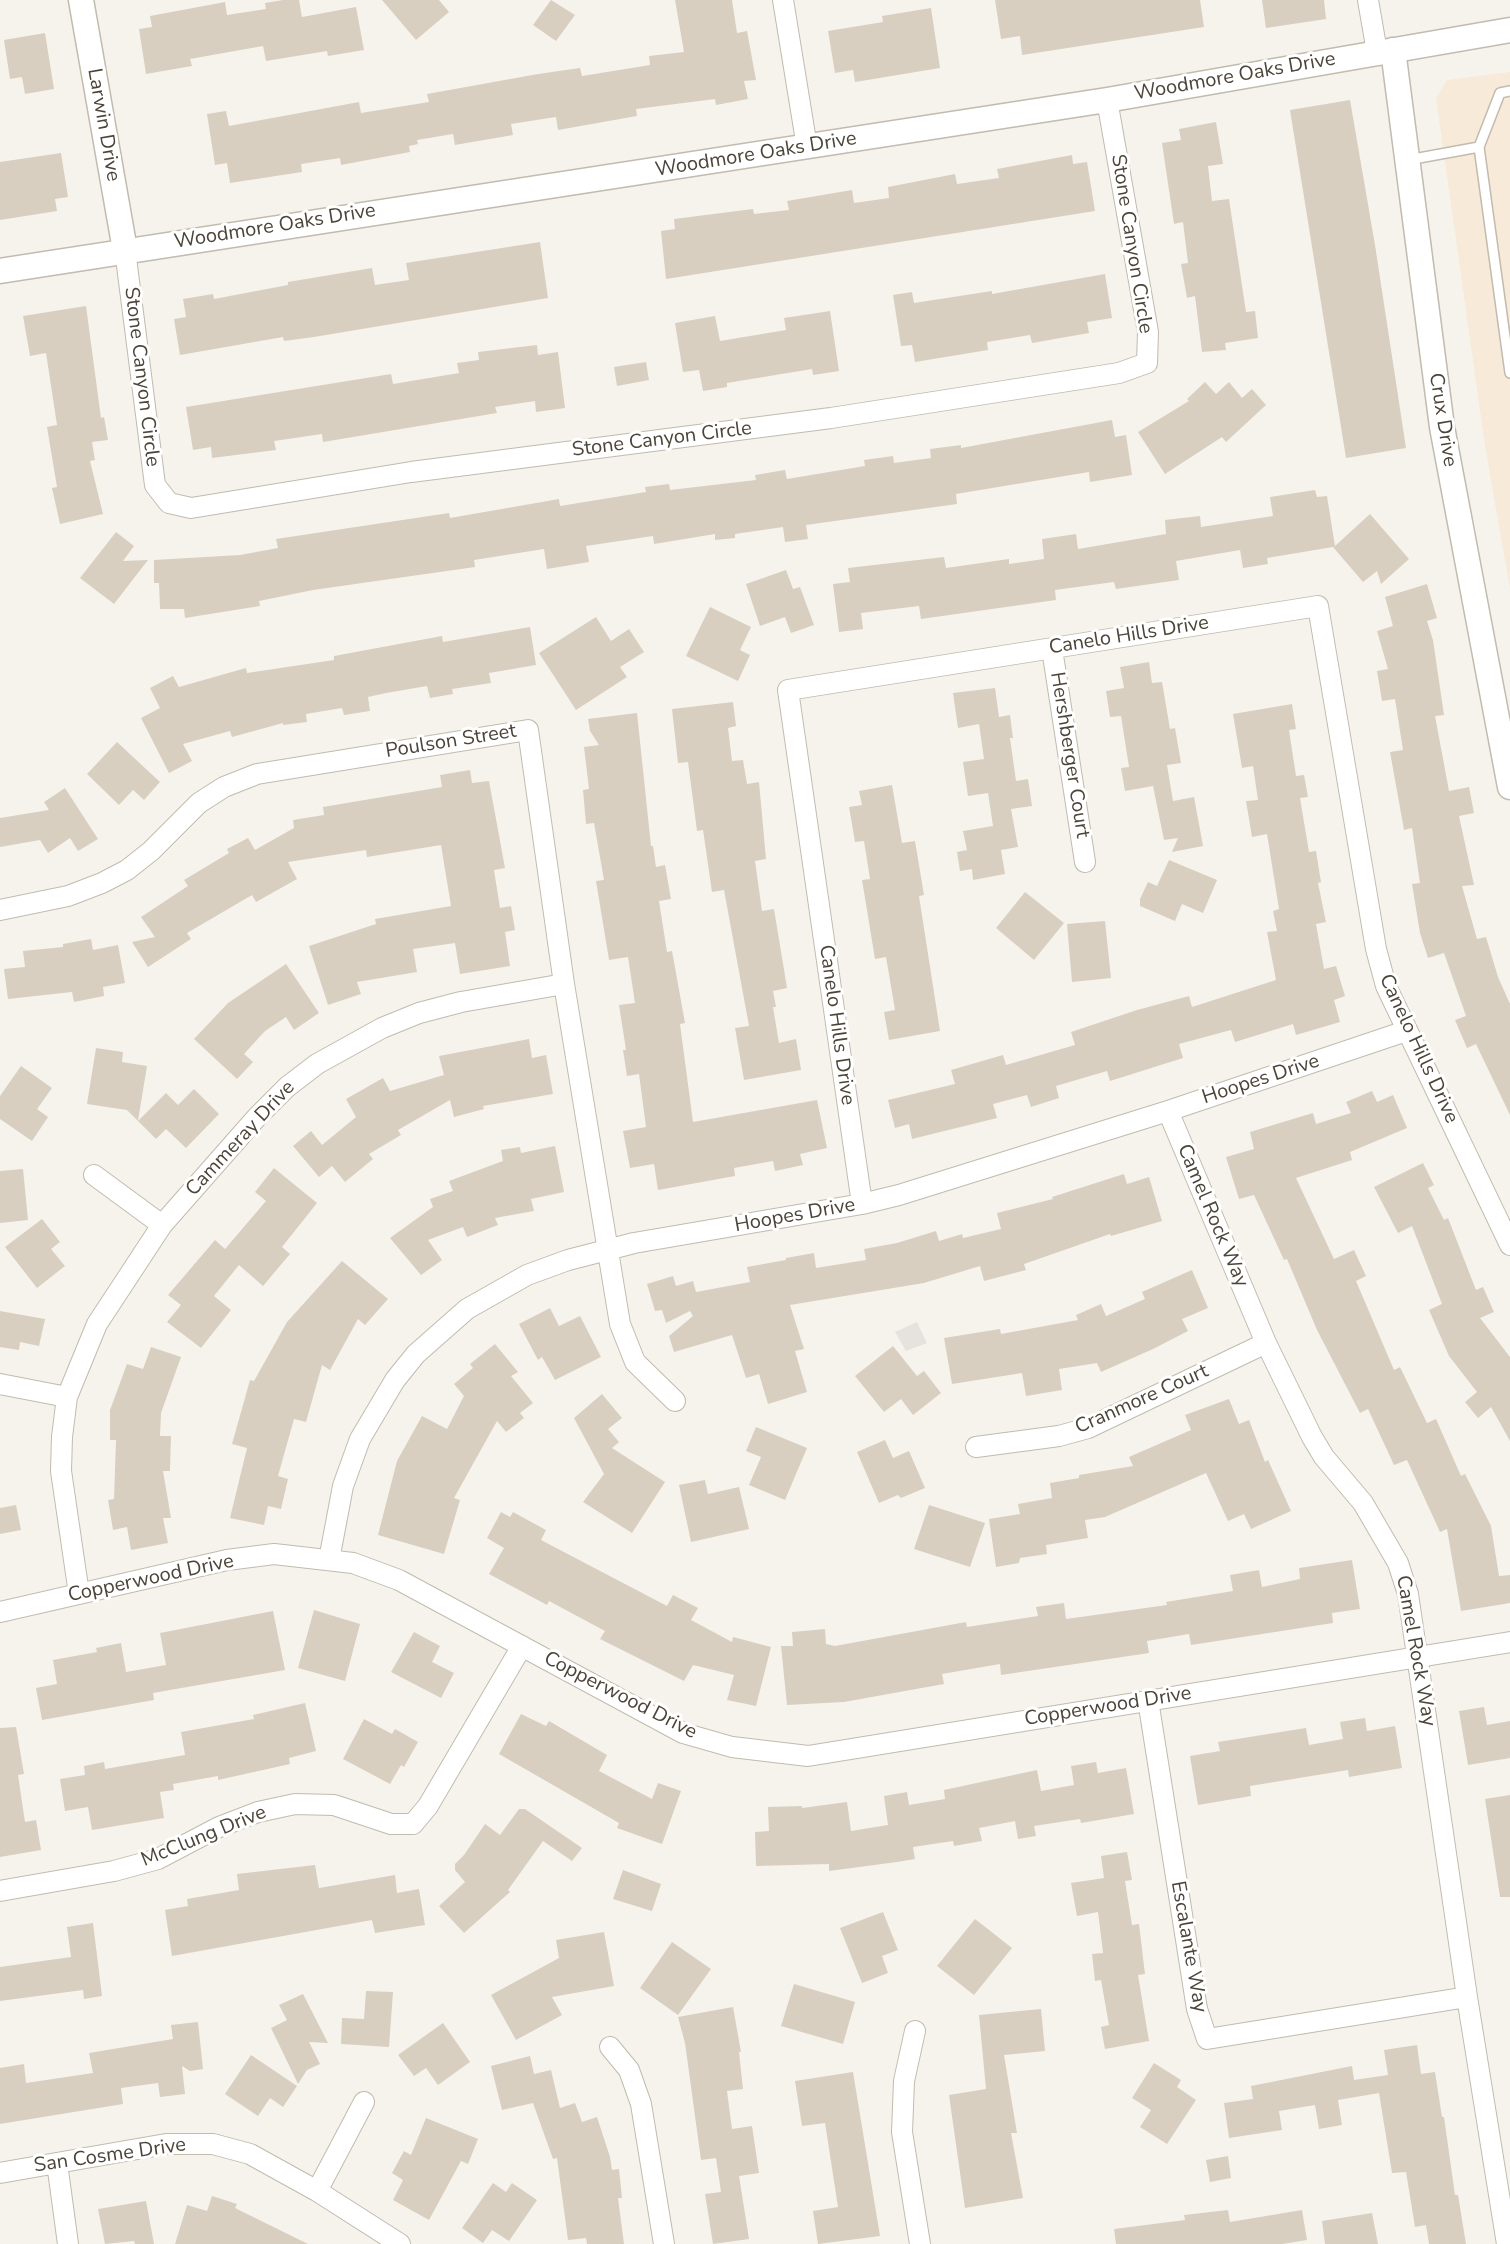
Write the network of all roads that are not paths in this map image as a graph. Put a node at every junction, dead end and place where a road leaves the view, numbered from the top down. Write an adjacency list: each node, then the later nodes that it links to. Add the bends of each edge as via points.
1 (81, 0): 11 (street, Larwin Drive)
2 (783, 0): 8 (street)
3 (1368, 0): 5 (street)
4 (1510, 30): 5 (street, Woodmore Oaks Drive)
5 (1385, 51): 7 (street, Woodmore Oaks Drive); 10 (street, Crux Drive)
6 (1510, 92): 9 (lane, via 1500,93)
7 (1107, 100): 8 (street, Woodmore Oaks Drive); 11 (street, Stone Canyon Circle, via 1148,332 1147,363 1119,373 831,418 411,472 191,508 169,503 155,484)
8 (807, 147): 11 (street, Woodmore Oaks Drive)
9 (1479, 147): 10 (lane); 13 (lane)
10 (1407, 160): 15 (street, Crux Drive, via 1442,428)
11 (125, 250): 12 (street, Woodmore Oaks Drive)
12 (0, 271)
13 (1510, 373)
14 (1052, 649): 17 (street, Hershberger Court); 20 (street, Canelo Hills Drive, via 1318,606 1376,949 1386,986); 23 (street, Canelo Hills Drive, via 788,690)
15 (1504, 722): 16 (street, Crux Drive)
16 (1510, 787)
17 (1085, 862)
18 (0, 910): 19 (street, Poulson Street, via 68,896 127,870 199,803 224,787 257,774 528,730)
19 (564, 984): 24 (street, Cammeray Drive, via 419,1013 382,1028 317,1064 257,1117); 26 (street, Poulson Street)
20 (1406, 1031): 21 (street, Hoopes Drive); 25 (street, Canelo Hills Drive)
21 (1168, 1111): 23 (street, Hoopes Drive); 27 (street, Camel Rock Way)
22 (94, 1175): 24 (street)
23 (862, 1204): 26 (street, Hoopes Drive)
24 (162, 1225): 29 (street, Cammeray Drive, via 97,1324)
25 (1510, 1245)
26 (607, 1249): 30 (street, Poulson Street, via 620,1324 635,1362); 32 (street, Hoopes Drive, via 526,1275 496,1290 467,1309 416,1354 395,1380 360,1439 343,1486)
27 (1266, 1342): 31 (street, Cranmore Court, via 1088,1428 1059,1436); 37 (street, Camel Rock Way, via 1312,1437 1363,1503 1398,1563 1408,1594)
28 (0, 1384): 29 (street)
29 (67, 1397): 33 (street, Cammeray Drive, via 61,1471)
30 (675, 1401)
31 (976, 1447)
32 (329, 1560): 33 (street, Copperwood Drive, via 274,1554 227,1560); 36 (street, Copperwood Drive, via 353,1563 399,1580)
33 (79, 1594): 34 (street, Copperwood Drive)
34 (0, 1612)
35 (1510, 1642): 37 (street, Copperwood Drive)
36 (522, 1646): 38 (street, Copperwood Drive, via 683,1733 732,1747 808,1756); 39 (street, McClung Drive, via 428,1806 413,1824 391,1824 334,1805 295,1804 258,1812 219,1827 158,1859 114,1871)
37 (1418, 1656): 38 (street, Copperwood Drive); 40 (street, Camel Rock Way)
38 (1148, 1700): 40 (street, Escalante Way, via 1197,2009 1207,2039)
39 (0, 1891)
40 (1467, 1998): 51 (street, Camel Rock Way)
41 (915, 2031): 50 (street, via 904,2081 902,2132)
42 (610, 2047): 49 (street, via 630,2070 642,2104)
43 (364, 2102): 46 (street)
44 (57, 2163): 45 (street, San Cosme Drive); 46 (street, San Cosme Drive, via 166,2144 213,2144 250,2154); 47 (street)
45 (0, 2173)
46 (317, 2191): 48 (street, San Cosme Drive)
47 (68, 2244)
48 (400, 2244)
49 (664, 2244)
50 (920, 2244)
51 (1507, 2244)

